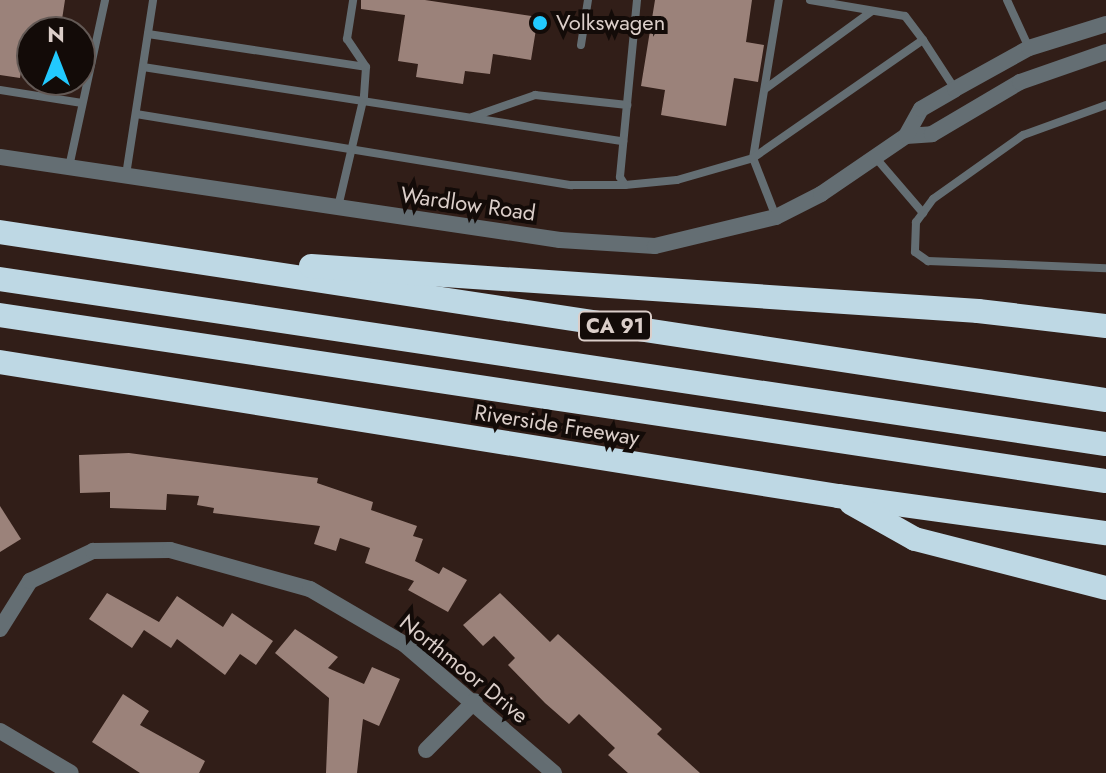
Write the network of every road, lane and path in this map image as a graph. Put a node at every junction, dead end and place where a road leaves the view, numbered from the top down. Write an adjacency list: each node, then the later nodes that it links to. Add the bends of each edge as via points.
1 (105, 0): 24 (lane)
2 (153, 0): 11 (lane)
3 (351, 0): 19 (lane, via 347,39)
4 (588, 0): 14 (lane)
5 (637, 0): 25 (lane)
6 (779, 0): 22 (lane)
7 (810, 0): 9 (lane)
8 (1007, 0): 15 (lane)
9 (872, 11): 13 (lane, via 905,16); 22 (lane)
10 (1106, 24): 12 (street, Wardlow Road)
11 (148, 34): 18 (lane); 19 (lane)
12 (1057, 37): 15 (street, Wardlow Road); 17 (street)
13 (923, 40): 20 (lane); 34 (lane)
14 (581, 45)
15 (1029, 48): 20 (street, Wardlow Road)
16 (1106, 52): 17 (street, Wardlow Road)
17 (1065, 64): 29 (street, Wardlow Road, via 1020,82 932,134)
18 (143, 67): 23 (lane); 27 (lane)
19 (366, 67): 23 (lane)
20 (955, 89): 29 (street, Wardlow Road, via 921,109)
21 (0, 90): 24 (lane)
22 (764, 90): 34 (lane)
23 (363, 101): 28 (lane); 31 (lane)
24 (82, 103): 35 (lane)
25 (627, 105): 28 (lane, via 535,95); 30 (lane)
26 (1106, 105): 39 (lane, via 1023,135 933,199)
27 (136, 114): 31 (lane); 36 (lane)
28 (471, 118): 30 (lane)
29 (906, 136): 33 (street, Wardlow Road)
30 (623, 141): 37 (lane, via 620,177)
31 (352, 148): 37 (lane, via 579,186); 38 (lane)
32 (0, 157): 35 (street, Wardlow Road)
33 (875, 157): 39 (lane); 40 (street, Wardlow Road)
34 (753, 158): 37 (lane, via 677,180); 40 (lane)
35 (69, 167): 36 (street, Wardlow Road)
36 (126, 175): 38 (street, Wardlow Road)
37 (625, 185)
38 (338, 207): 40 (street, Wardlow Road, via 560,240 655,246)
39 (923, 213): 43 (lane, via 916,222 915,252 928,261)
40 (776, 217)
41 (0, 232): 42 (highway, CA 91)
42 (123, 252): 46 (highway, via 978,311); 48 (highway, CA 91)
43 (1106, 268)
44 (0, 279): 49 (highway)
45 (0, 315): 50 (highway)
46 (1106, 326)
47 (0, 362): 51 (highway, Riverside Freeway)
48 (1106, 400)
49 (1106, 444)
50 (1106, 481)
51 (838, 496): 52 (highway, Riverside Freeway); 53 (highway, via 915,539)
52 (1106, 533)
53 (1106, 588)
54 (0, 629): 55 (street, Northmoor Drive, via 30,581 93,551 170,550 310,589 404,644)
55 (475, 701): 57 (street); 59 (street, Northmoor Drive)
56 (0, 731): 58 (street)
57 (426, 750)
58 (71, 773)
59 (554, 773)

